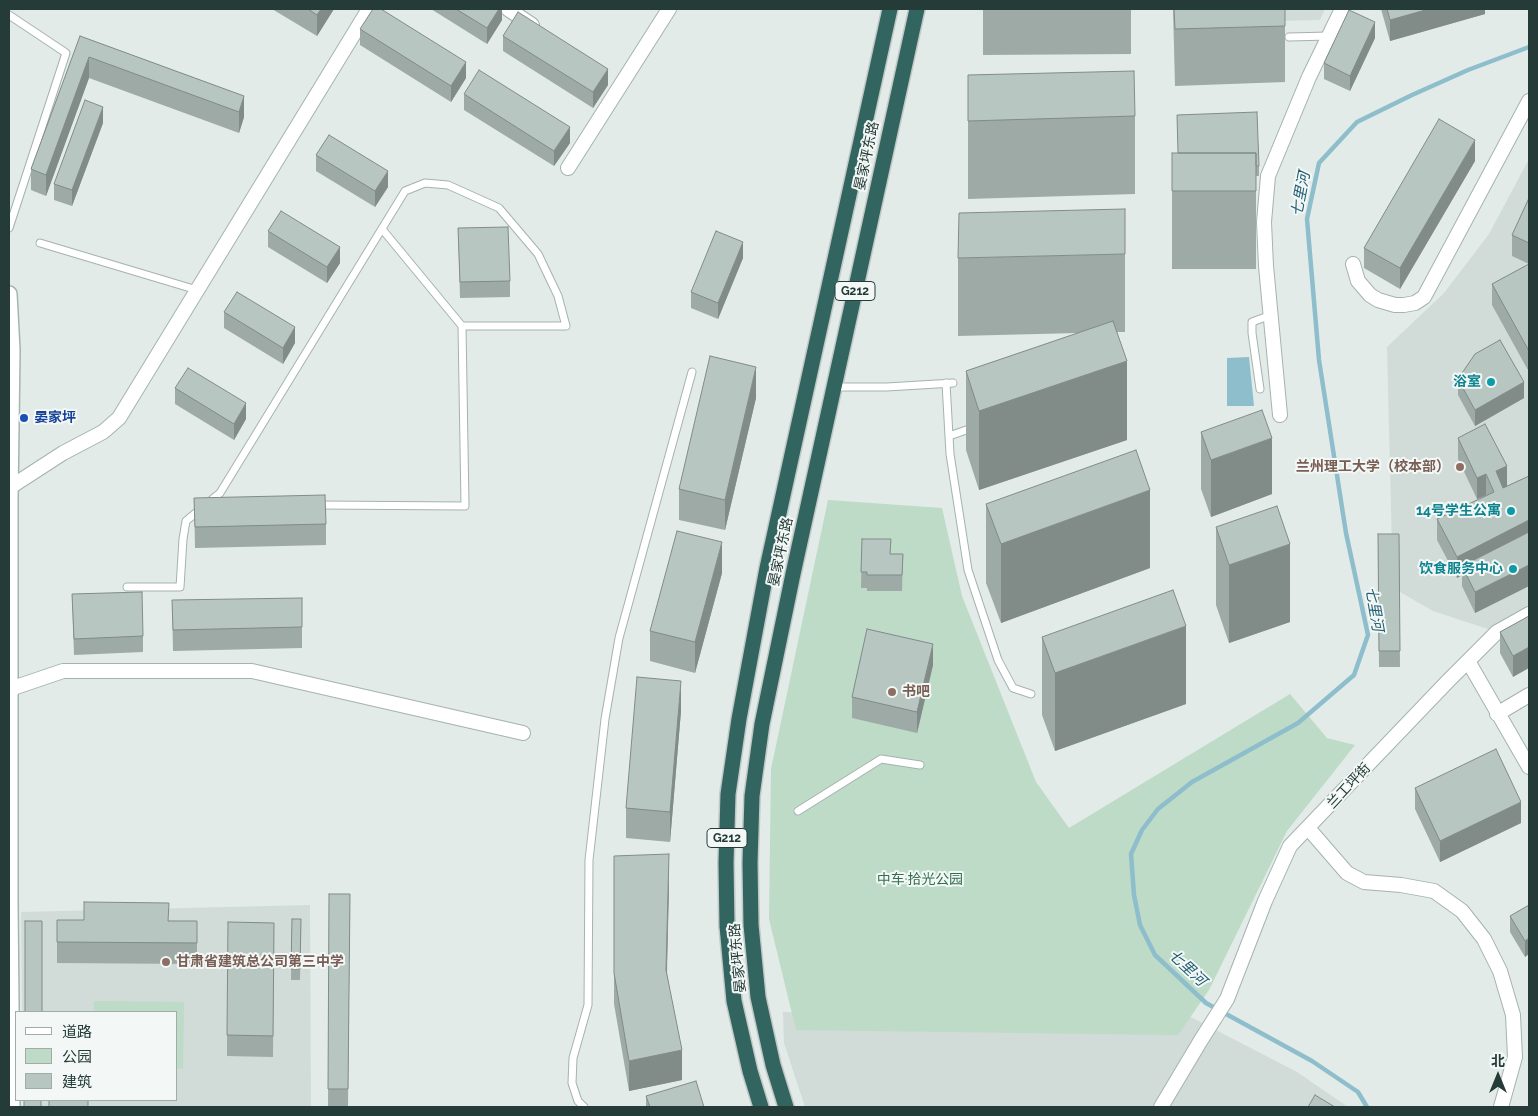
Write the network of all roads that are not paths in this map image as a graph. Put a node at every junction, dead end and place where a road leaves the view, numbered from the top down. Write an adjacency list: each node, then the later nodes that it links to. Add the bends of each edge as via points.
1 (368, 9): 17 (street)
2 (508, 9): 8 (street)
3 (669, 9): 12 (street, via 618,81)
4 (890, 9): 44 (highway, 晏家坪东路 / G212, via 767,568 738,719 728,794 726,863 726,926)
5 (917, 9): 22 (highway, 晏家坪东路 / G212)
6 (1342, 9): 9 (street)
7 (9, 15): 13 (lane, via 66,53)
8 (540, 30)
9 (1328, 36): 10 (lane); 19 (street, via 1268,176 1264,222)
10 (1289, 37)
11 (1529, 101): 16 (street, via 1424,297 1404,305 1378,300 1358,282)
12 (568, 168)
13 (9, 228)
14 (382, 229): 20 (lane); 20 (lane, via 405,192 424,183 448,185 499,208 538,254 558,296 566,326); 28 (lane)
15 (40, 244): 17 (lane)
16 (1353, 264)
17 (197, 290): 27 (street, via 119,418 103,432)
18 (9, 294): 27 (street, via 12,350)
19 (1270, 315): 23 (lane, via 1252,322); 24 (street)
20 (462, 326): 30 (lane, via 465,506)
21 (692, 372): 46 (lane, via 619,638 605,719 589,860 588,1005 573,1058 572,1083 578,1101)
22 (834, 387): 26 (lane, via 949,383); 43 (highway, 晏家坪东路 / G212, via 762,724 752,796 751,925)
23 (1260, 389)
24 (1280, 415)
25 (977, 427): 26 (lane)
26 (949, 436): 35 (lane, via 968,570 1012,688)
27 (9, 488): 34 (street)
28 (220, 493): 29 (lane); 31 (lane, via 186,521 180,587)
29 (229, 497)
30 (306, 505)
31 (127, 587)
32 (1529, 614): 33 (street, 兰工坪街, via 1497,632)
33 (1468, 662): 37 (street); 42 (street, 兰工坪街)
34 (10, 689): 38 (street, via 63,671 252,671); 45 (street)
35 (1030, 694)
36 (1529, 695): 37 (street)
37 (1497, 714): 40 (street)
38 (523, 733)
39 (920, 765): 41 (lane, via 881,759)
40 (1529, 766)
41 (798, 811)
42 (1308, 828): 49 (street, 兰工坪街, via 1290,846 1227,999); 50 (street, via 1347,873 1364,882 1434,891 1462,911 1484,939 1500,971 1513,1015 1515,1057)
43 (758, 997): 44 (highway); 48 (highway, 晏家坪东路 / G212)
44 (734, 1001): 47 (highway, 晏家坪东路 / G212)
45 (12, 1107)
46 (584, 1107)
47 (761, 1107)
48 (786, 1107)
49 (1161, 1107)
50 (1501, 1107)

